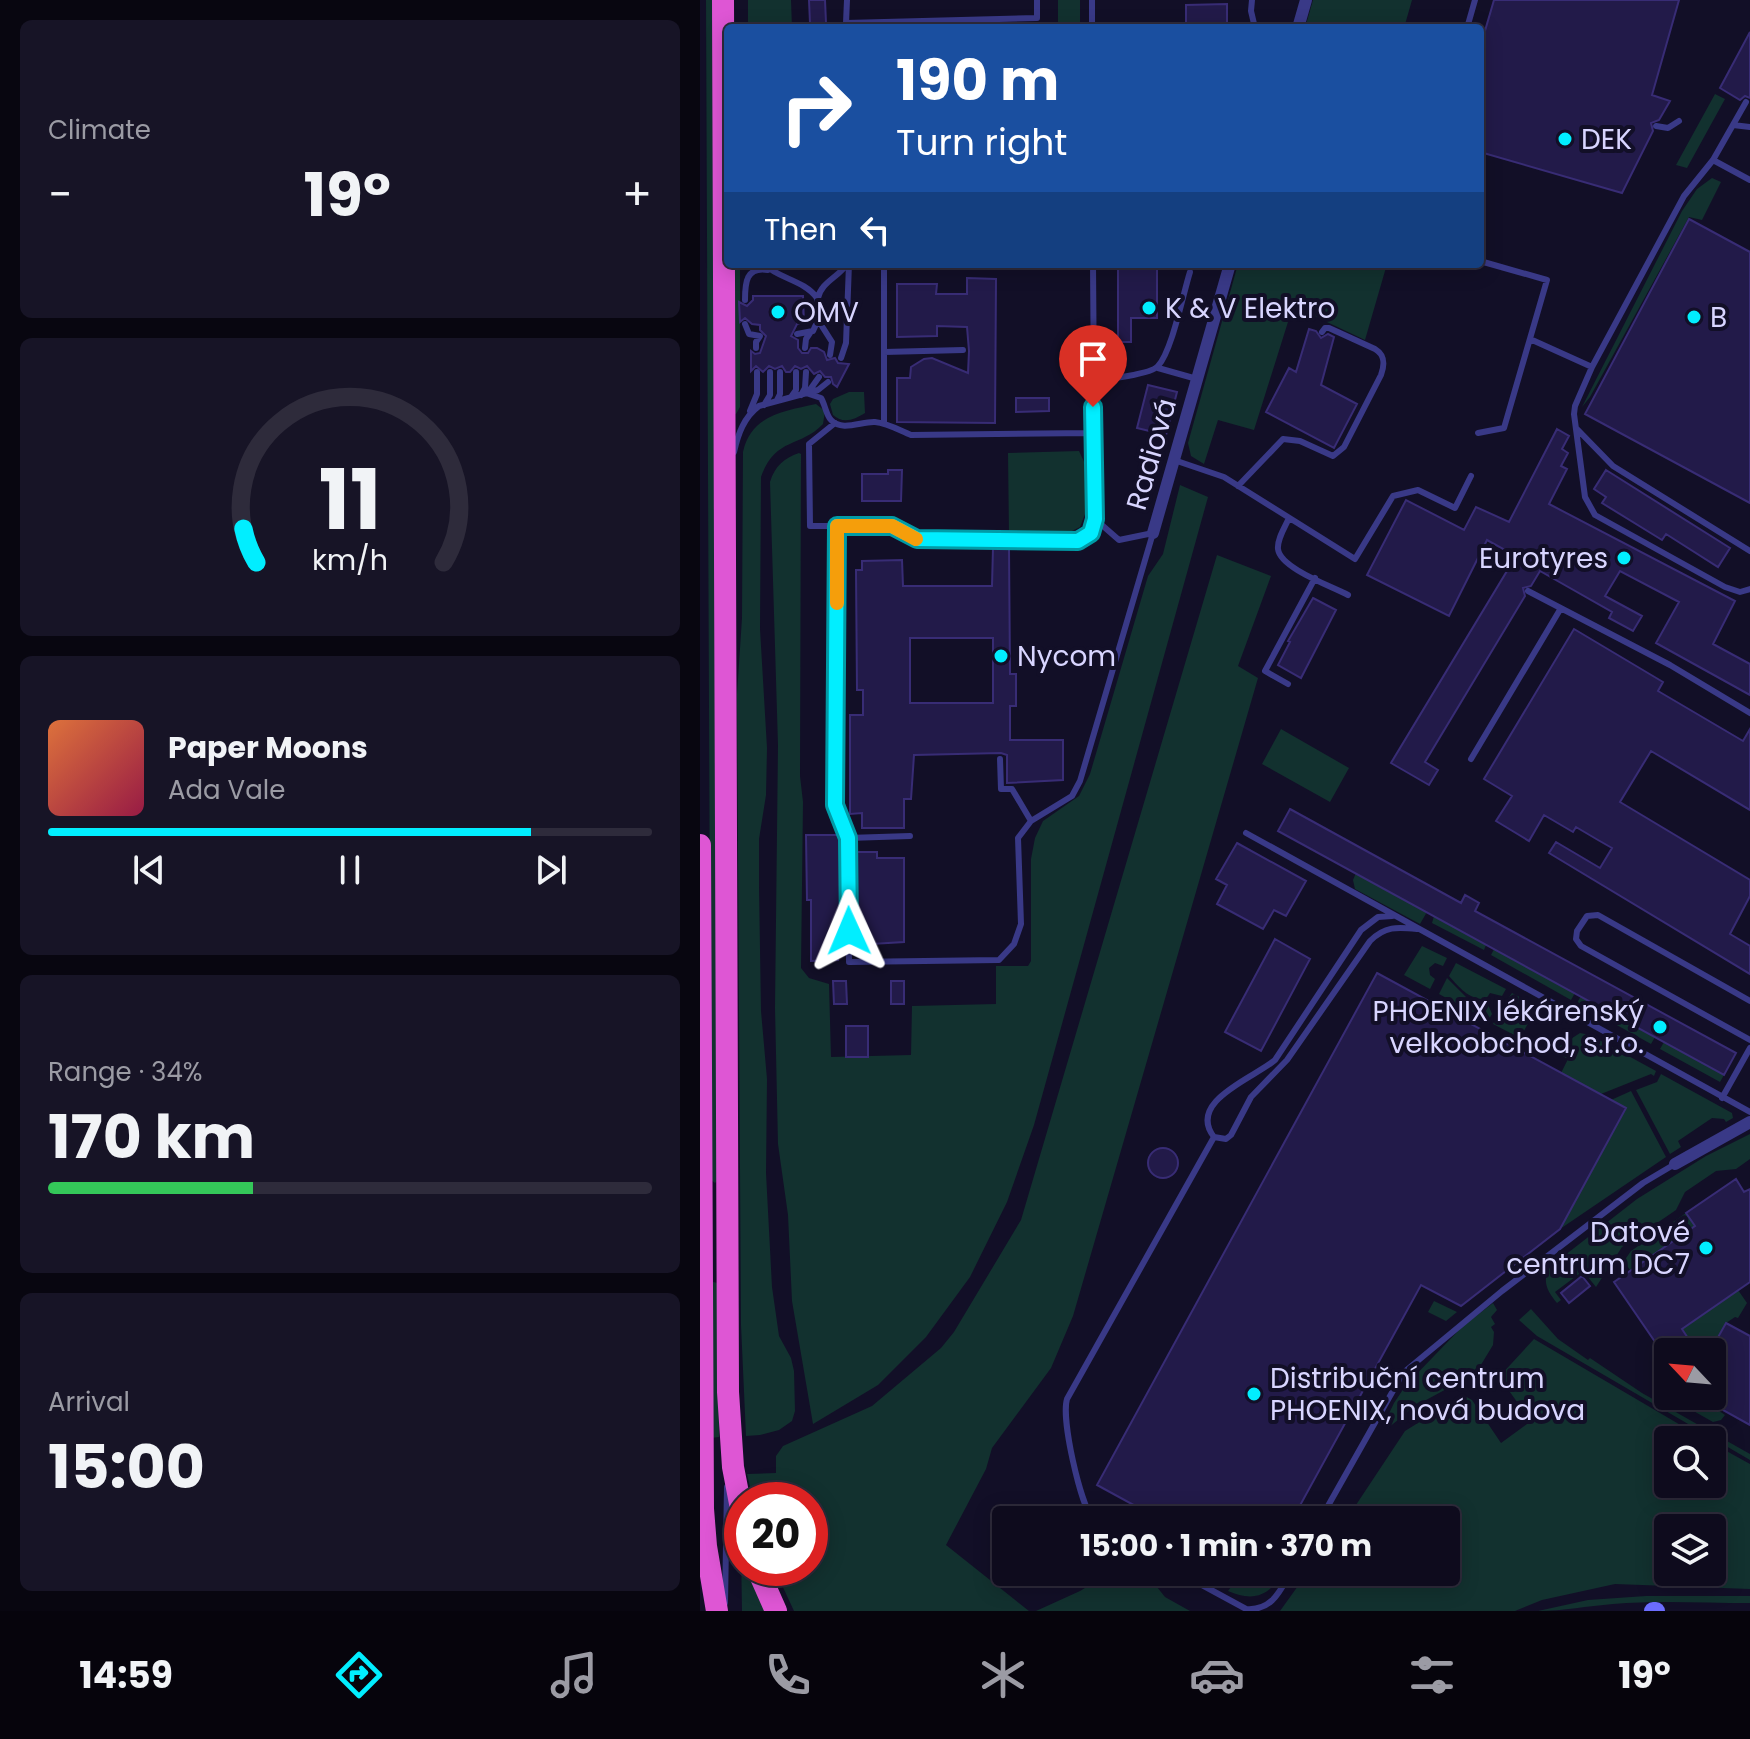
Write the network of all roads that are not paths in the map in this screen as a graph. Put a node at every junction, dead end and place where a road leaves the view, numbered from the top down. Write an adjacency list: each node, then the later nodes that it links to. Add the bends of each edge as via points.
1 (723, 0): 8 (lane); 65 (highway)
2 (847, 0): 3 (lane, via 846,23 1037,18)
3 (1037, 0)
4 (1092, 0): 9 (lane)
5 (1252, 0): 10 (lane)
6 (1306, 0): 11 (street)
7 (1475, 0): 12 (lane)
8 (727, 24)
9 (1092, 24)
10 (1254, 24)
11 (1299, 24)
12 (1468, 24)
13 (1746, 102): 15 (lane)
14 (1679, 121): 16 (lane, via 1668,128)
15 (1733, 125): 17 (lane); 18 (lane)
16 (1656, 126)
17 (1750, 127)
18 (1713, 160): 19 (lane); 41 (lane, via 1684,196)
19 (1750, 180)
20 (1484, 262): 35 (lane, via 1547,280)
21 (762, 268): 29 (lane, via 745,282)
22 (769, 268): 30 (lane, via 808,288)
23 (843, 268): 30 (lane, via 821,288)
24 (846, 268): 34 (lane, via 846,343 841,359)
25 (884, 268): 39 (lane)
26 (1093, 268): 50 (lane, Radiová)
27 (1229, 268): 49 (street, Radiová)
28 (1190, 272): 42 (lane)
29 (745, 300)
30 (818, 302): 31 (lane)
31 (818, 320): 34 (lane); 37 (lane, via 803,334)
32 (745, 324): 36 (lane, via 749,334 760,336)
33 (1322, 332): 64 (lane, via 1329,328 1375,349 1384,362 1344,447 1333,456 1283,439)
34 (831, 339): 40 (lane)
35 (1530, 339): 41 (lane); 61 (lane, via 1504,428)
36 (756, 348)
37 (805, 348)
38 (963, 350): 39 (lane)
39 (884, 352): 58 (lane)
40 (830, 355)
41 (1592, 367): 59 (lane, via 1575,406)
42 (1158, 368): 49 (lane); 50 (lane)
43 (757, 372): 56 (lane, via 757,394)
44 (770, 372): 55 (lane, via 770,398)
45 (780, 372): 54 (lane, via 780,394)
46 (796, 372): 53 (lane)
47 (806, 372): 52 (lane)
48 (819, 377): 52 (lane)
49 (1197, 379): 62 (street, Radiová)
50 (1093, 380): 60 (lane, Radiová)
51 (828, 382): 52 (lane)
52 (804, 394): 53 (lane); 57 (lane, via 821,398)
53 (791, 397): 54 (lane)
54 (774, 402): 55 (lane)
55 (764, 405): 56 (lane)
56 (749, 415): 65 (lane, via 738,437)
57 (835, 423): 58 (lane); 68 (lane, via 809,444 810,526)
58 (884, 423): 60 (lane, via 911,435)
59 (1576, 428): 70 (lane, via 1613,466); 72 (lane, via 1585,497 1595,515 1725,587)
60 (1093, 433): 67 (lane, Radiová)
61 (1478, 433)
62 (1174, 460): 64 (lane); 69 (street, Radiová)
63 (1471, 476): 66 (lane, via 1455,508 1418,490 1393,496 1355,559)
64 (1238, 486): 66 (lane)
65 (724, 514): 95 (highway)
66 (1289, 518): 71 (lane, via 1278,546 1280,555)
67 (1095, 519): 68 (lane, via 1091,533 1078,541 917,539 892,526); 69 (lane, Radiová, via 1119,540)
68 (837, 526): 83 (lane, via 835,805)
69 (1153, 533): 80 (lane, via 1080,781 1072,796)
70 (1750, 551)
71 (1315, 578): 74 (lane); 76 (lane, via 1265,671)
72 (1750, 589)
73 (1528, 591): 75 (lane)
74 (1348, 595)
75 (1561, 608): 77 (lane); 79 (lane)
76 (1288, 684)
77 (1750, 713)
78 (1000, 759): 80 (lane, via 1001,789 1012,789)
79 (1471, 759)
80 (1031, 821): 83 (lane, via 1018,838 1021,924 1014,944 999,960 849,962)
81 (1246, 833): 85 (lane)
82 (910, 836): 83 (lane)
83 (848, 838)
84 (700, 845): 102 (highway, via 703,1509)
85 (1392, 916): 86 (lane); 93 (lane, via 1378,917 1361,930 1275,1060 1220,1096 1209,1114)
86 (1417, 929): 90 (lane); 93 (lane, via 1390,927 1370,941 1287,1060 1251,1097 1231,1135)
87 (1750, 1001): 88 (lane, via 1598,915 1587,916 1576,935 1581,946)
88 (1750, 1040)
89 (1750, 1048): 90 (lane)
90 (1722, 1098): 91 (lane)
91 (1750, 1112)
92 (1750, 1122): 94 (street)
93 (1214, 1137): 97 (lane, via 1067,1399 1065,1421)
94 (1675, 1164): 98 (lane, via 1643,1183 1403,1373)
95 (728, 1392): 96 (highway); 103 (lane)
96 (736, 1482)
97 (1085, 1506)
98 (1328, 1506)
99 (765, 1586): 104 (highway)
100 (1204, 1586): 101 (lane, via 1256,1610 1267,1607)
101 (1283, 1586)
102 (717, 1611)
103 (725, 1611)
104 (776, 1611)

